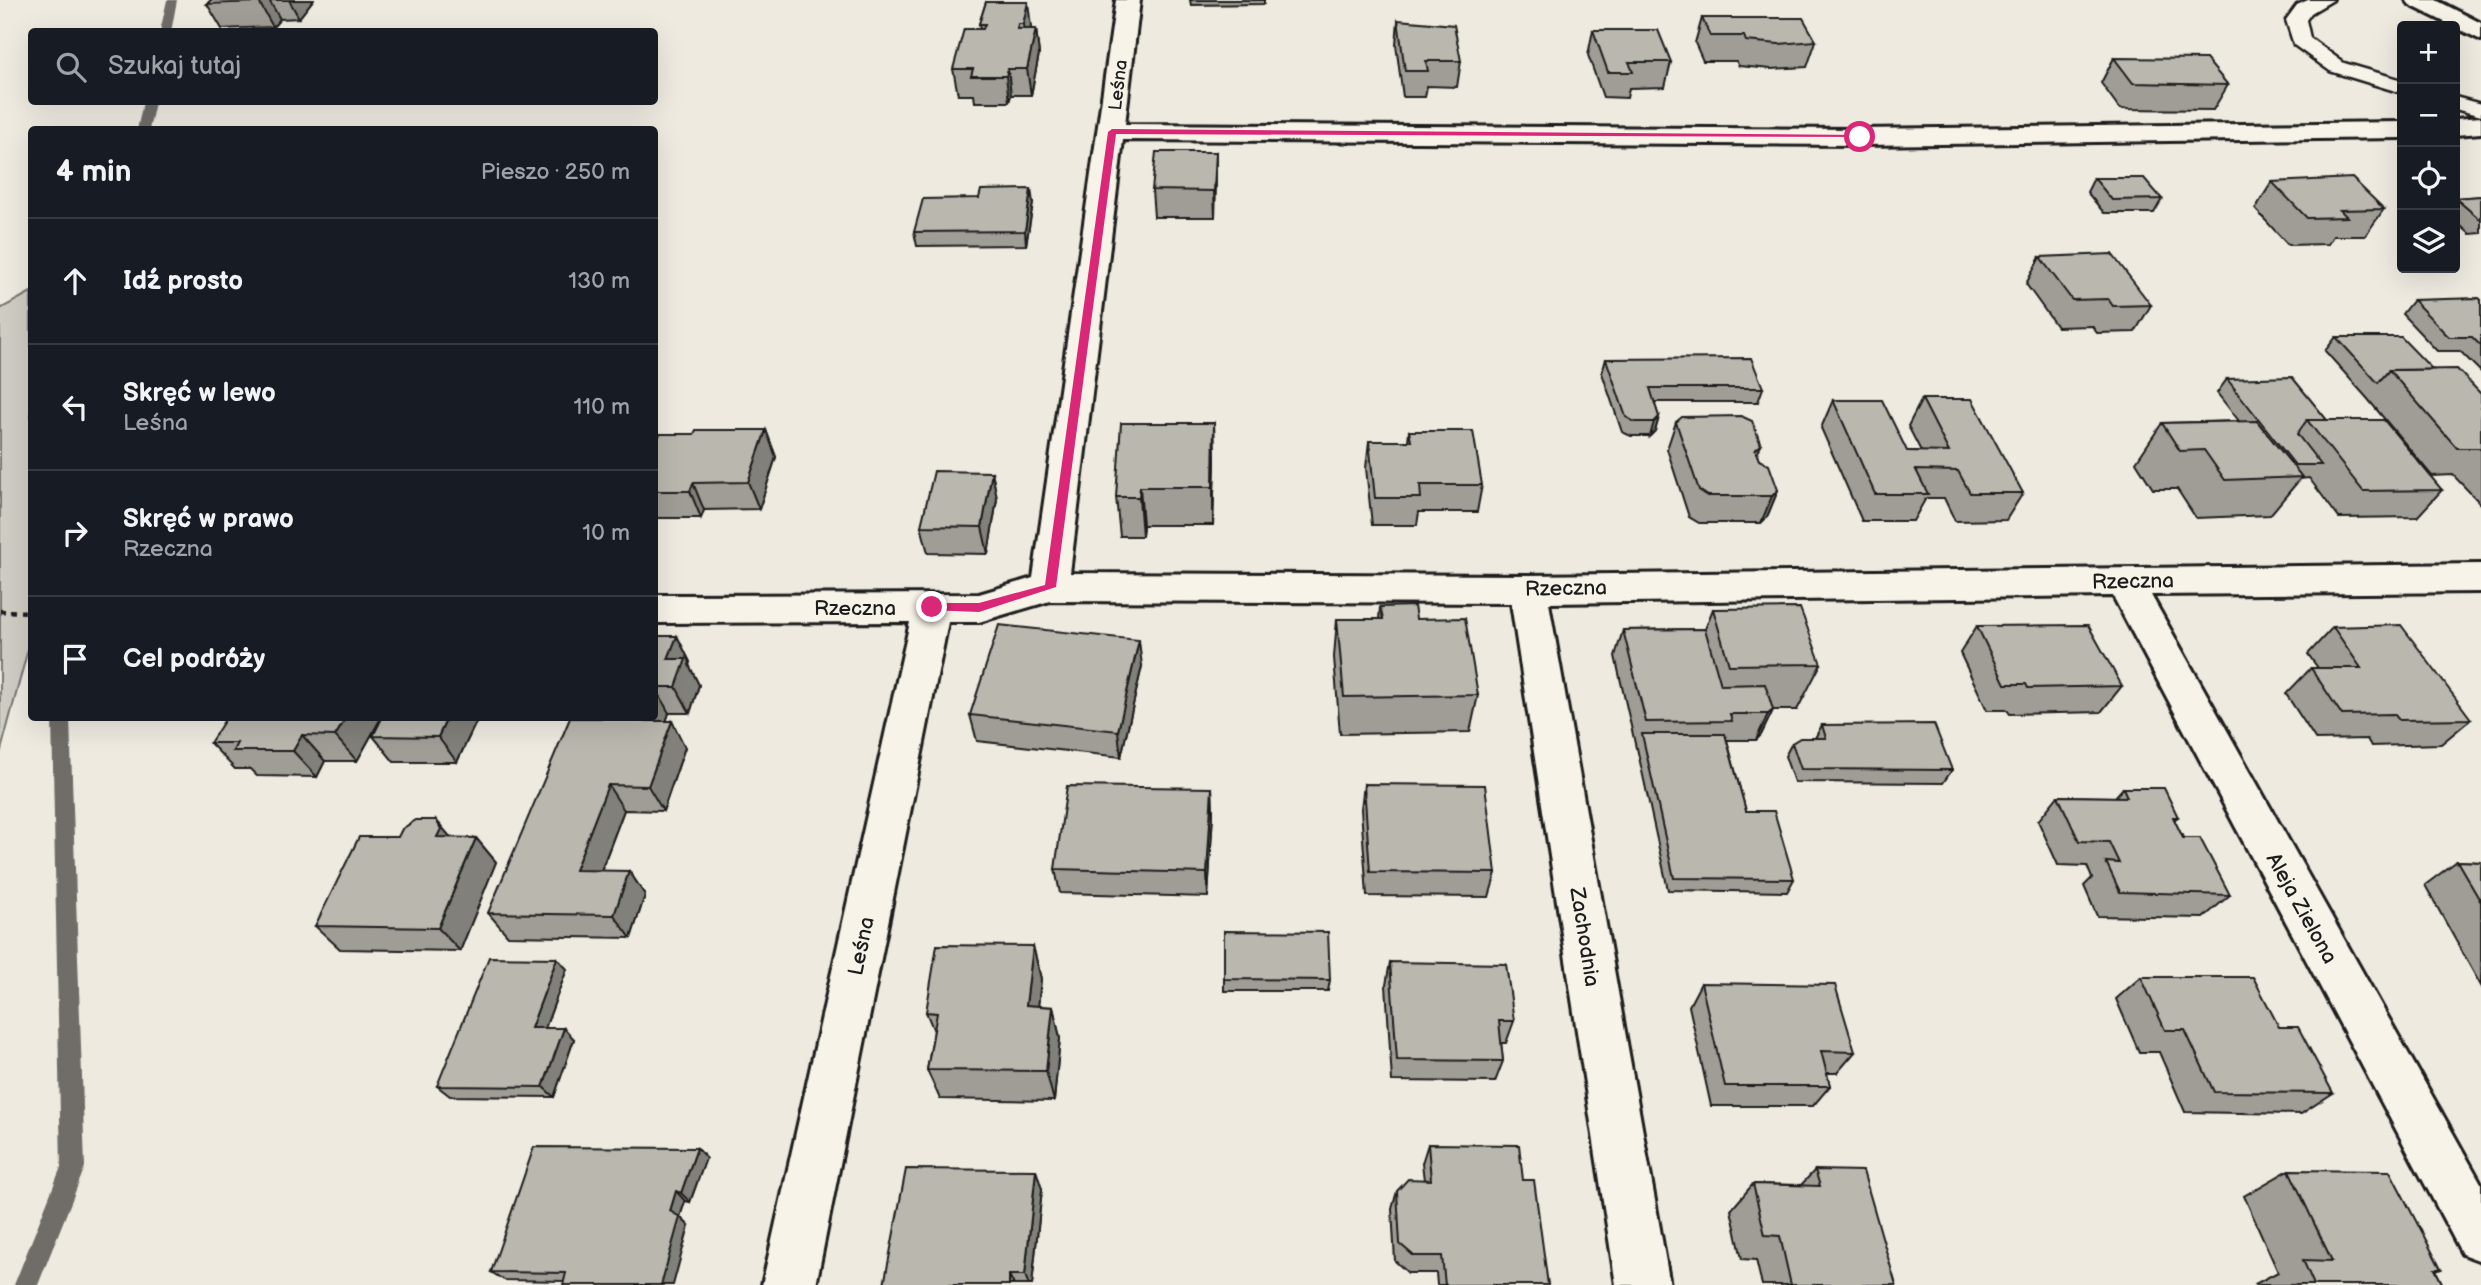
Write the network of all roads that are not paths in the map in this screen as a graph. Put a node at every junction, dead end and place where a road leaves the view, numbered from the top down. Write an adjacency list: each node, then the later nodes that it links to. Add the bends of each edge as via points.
1 (1128, 0): 11 (street, Leśna)
2 (2323, 0): 5 (lane, via 2304,9 2296,20 2301,41 2337,67)
3 (2418, 0): 4 (street)
4 (2481, 33)
5 (2397, 85)
6 (2460, 104): 7 (lane)
7 (2481, 110)
8 (2481, 125): 9 (street)
9 (2460, 127)
10 (2397, 130): 11 (street, via 1873,137)
11 (1112, 132): 14 (street, Leśna)
12 (2481, 578): 13 (street, Rzeczna)
13 (2124, 581): 15 (street, Rzeczna); 18 (street, Aleja Zielona)
14 (1051, 587): 15 (street, Rzeczna); 16 (street, Rzeczna, via 979,608)
15 (1528, 589): 20 (street, Zachodnia)
16 (932, 607): 17 (street, Rzeczna); 19 (street, Leśna)
17 (658, 609)
18 (2481, 1234)
19 (789, 1285)
20 (1643, 1285)

